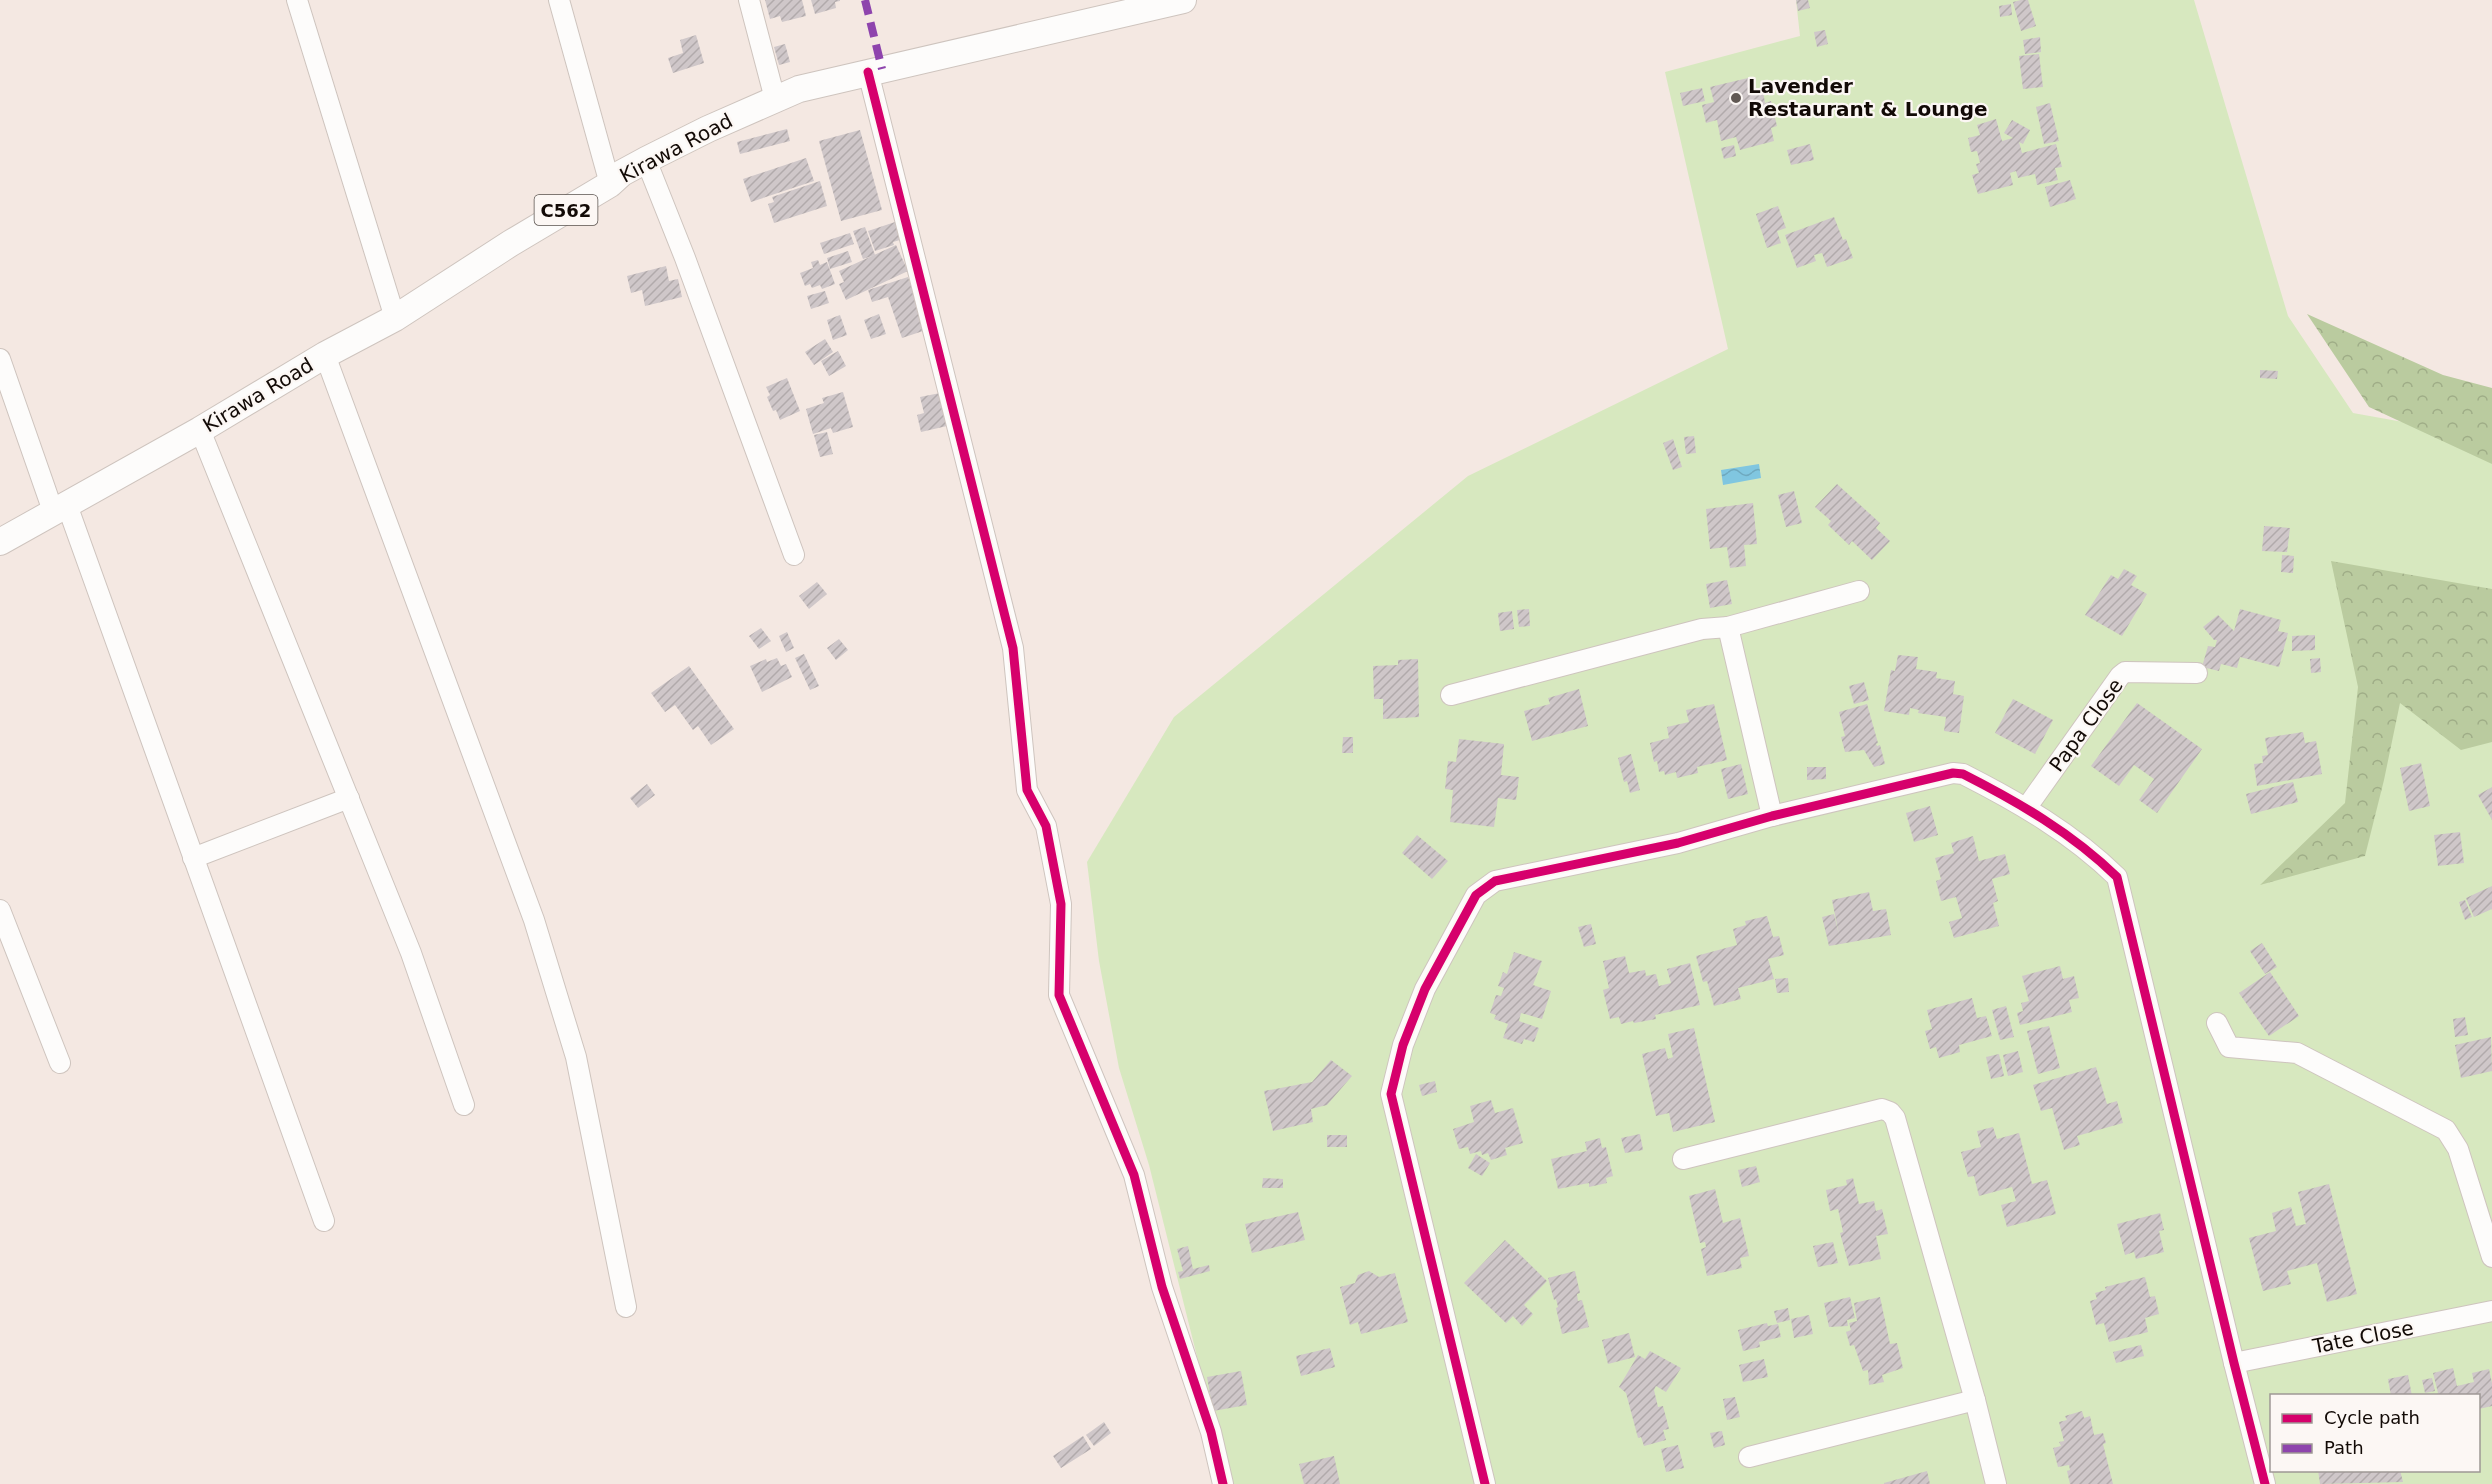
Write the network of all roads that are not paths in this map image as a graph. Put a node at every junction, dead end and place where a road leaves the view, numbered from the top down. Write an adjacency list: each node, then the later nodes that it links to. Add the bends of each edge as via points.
1 (297, 0): 9 (street)
2 (560, 0): 8 (street)
3 (749, 0): 6 (street)
4 (1183, 0): 5 (main road, Kirawa Road / C562)
5 (868, 72): 6 (main road, Kirawa Road / C562); 36 (street, via 1013,648 1027,790 1046,826 1062,904 1059,995 1134,1175 1162,1287)
6 (775, 99): 7 (main road, Kirawa Road / C562)
7 (646, 160): 8 (main road, Kirawa Road / C562); 15 (street)
8 (610, 184): 9 (main road, Kirawa Road / C562)
9 (395, 318): 10 (main road, Kirawa Road / C562)
10 (325, 355): 12 (main road, Kirawa Road / C562); 31 (street, via 534,920 576,1058)
11 (0, 359): 13 (street)
12 (200, 430): 13 (main road, Kirawa Road / C562); 20 (street)
13 (60, 509): 14 (main road, Kirawa Road / C562); 23 (street)
14 (0, 542)
15 (794, 555)
16 (1859, 591): 17 (street)
17 (1728, 627): 19 (street, via 1702,629); 22 (street)
18 (2197, 673): 21 (street, Papa Close, via 2125,672)
19 (1451, 695)
20 (349, 798): 23 (street); 27 (street, via 411,953)
21 (2026, 807): 22 (street, via 1963,774 1953,773); 33 (street, via 2116,877)
22 (1772, 816): 37 (street, via 1678,843 1495,881 1476,896 1425,989 1403,1046 1391,1094)
23 (193, 858): 29 (street)
24 (0, 910): 26 (street)
25 (2217, 1023): 30 (street, via 2229,1047 2297,1053 2446,1130 2458,1149)
26 (60, 1063)
27 (464, 1105)
28 (1683, 1159): 34 (street, via 1882,1110 1890,1112)
29 (324, 1221)
30 (2492, 1257)
31 (626, 1307)
32 (2492, 1311): 33 (street, Tate Close)
33 (2234, 1363): 39 (street)
34 (1975, 1400): 35 (street); 38 (street)
35 (1749, 1457)
36 (1223, 1484)
37 (1485, 1484)
38 (1996, 1484)
39 (2265, 1484)

